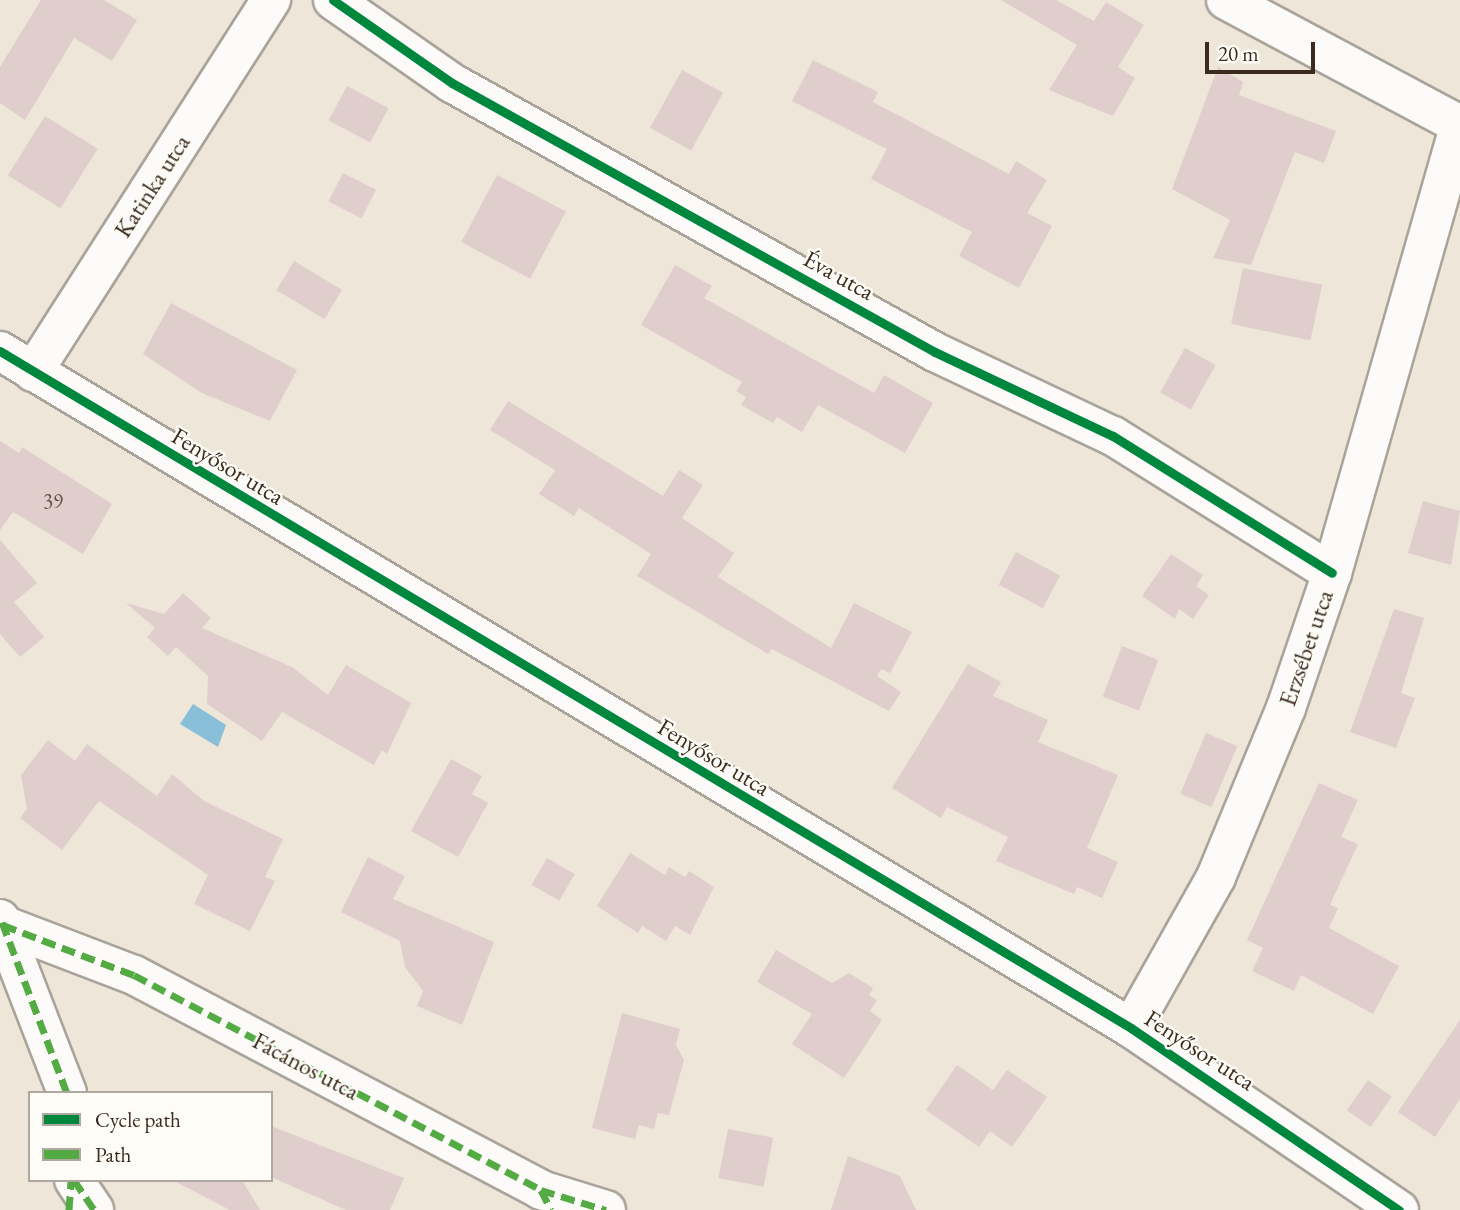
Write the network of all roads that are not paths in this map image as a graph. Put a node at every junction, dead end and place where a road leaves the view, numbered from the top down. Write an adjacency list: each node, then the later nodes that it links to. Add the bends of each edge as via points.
1 (271, 0): 6 (street, Katinka utca)
2 (333, 0): 7 (street, Éva utca, via 453,83 935,352 1113,436)
3 (1226, 0): 4 (street, via 1381,88)
4 (1460, 125): 7 (street, Erzsébet utca)
5 (0, 351): 6 (street, Fenyősor utca)
6 (33, 372): 9 (street, Fenyősor utca)
7 (1332, 573): 9 (street, Erzsébet utca, via 1244,816)
8 (2, 922): 10 (street); 13 (street, Fácános utca, via 134,975)
9 (1131, 1028): 17 (street, Fenyősor utca)
10 (66, 1091)
11 (72, 1182): 14 (street)
12 (73, 1182): 15 (street)
13 (546, 1200): 16 (street, Fácános utca)
14 (69, 1210)
15 (94, 1210)
16 (606, 1210)
17 (1399, 1210)

